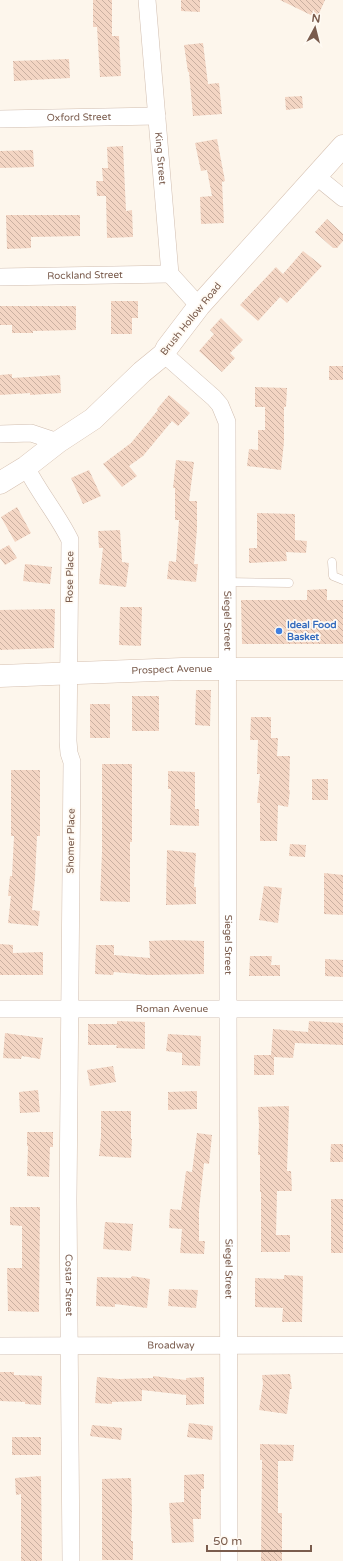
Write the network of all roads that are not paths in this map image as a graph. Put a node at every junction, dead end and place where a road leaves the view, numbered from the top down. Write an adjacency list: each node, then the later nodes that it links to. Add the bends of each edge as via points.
1 (147, 0): 2 (street, King Street)
2 (157, 116): 3 (street, Oxford Street); 7 (street, King Street)
3 (0, 119)
4 (343, 146): 5 (main road, Brush Hollow Road)
5 (316, 176): 6 (street); 9 (main road, Brush Hollow Road)
6 (343, 198)
7 (170, 274): 8 (street, Rockland Street); 9 (street)
8 (0, 277)
9 (199, 306): 10 (main road, Brush Hollow Road)
10 (164, 354): 12 (main road, Brush Hollow Road, via 92,419); 17 (street, Siegel Street, via 214,398 227,422)
11 (0, 434): 12 (street, via 31,433)
12 (58, 442): 13 (main road, Brush Hollow Road)
13 (26, 467): 14 (main road, Brush Hollow Road); 21 (street, Rose Place, via 70,540)
14 (0, 483)
15 (332, 562): 16 (lane, via 333,576)
16 (343, 580)
17 (227, 582): 18 (lane); 19 (street, Siegel Street)
18 (289, 583)
19 (227, 669): 20 (main road, Prospect Avenue); 21 (main road, Prospect Avenue); 26 (street, Siegel Street)
20 (343, 669)
21 (69, 674): 22 (main road, Prospect Avenue); 23 (street, Shomer Place, via 68,741 72,762)
22 (0, 676)
23 (70, 1009): 25 (street, Roman Avenue); 26 (street, Roman Avenue); 30 (street, Costar Street)
24 (343, 1009): 26 (street, Roman Avenue)
25 (0, 1010)
26 (227, 1010): 27 (street, Siegel Street)
27 (228, 1345): 28 (street, Broadway); 30 (street, Broadway); 32 (street, Siegel Street)
28 (343, 1345)
29 (0, 1346): 30 (street, Broadway)
30 (70, 1346): 31 (street, Costar Street)
31 (71, 1561)
32 (229, 1561)

